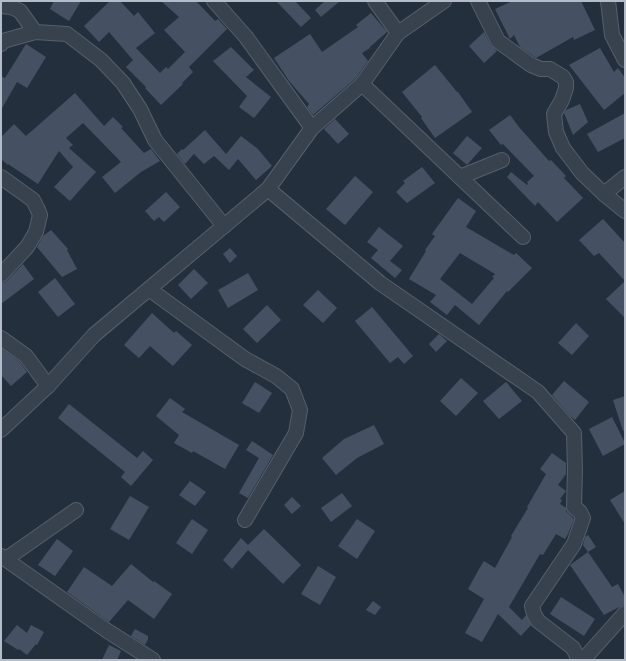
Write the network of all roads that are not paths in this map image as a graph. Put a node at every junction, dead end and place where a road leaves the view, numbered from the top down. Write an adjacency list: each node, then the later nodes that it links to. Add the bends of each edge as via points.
1 (214, 1): 12 (street, via 246,37)
2 (375, 1): 8 (street)
3 (444, 1): 8 (street)
4 (478, 1): 18 (street, via 498,41 531,65 550,69 563,77 566,88 554,114 556,132 563,148 582,173)
5 (608, 1): 10 (street, via 612,35)
6 (1, 6): 7 (street, via 20,11)
7 (36, 32): 9 (street, via 3,41); 20 (street, via 67,34 101,60 123,83 140,109 155,140)
8 (398, 33): 11 (street)
9 (1, 44)
10 (625, 60)
11 (362, 84): 12 (street); 16 (street)
12 (312, 128): 17 (street)
13 (502, 160): 16 (street)
14 (1, 177): 22 (street, via 33,200 40,215 36,232 28,247)
15 (625, 177): 18 (street)
16 (460, 178): 21 (street)
17 (268, 189): 20 (street); 32 (street, via 380,283 538,392 574,433 574,507 583,518 574,544 532,606 538,621 573,648)
18 (604, 194): 19 (street)
19 (625, 212)
20 (224, 226): 23 (street)
21 (523, 237)
22 (1, 276)
23 (149, 289): 25 (street, via 94,334); 28 (street, via 245,359 276,376 292,389 300,410 296,433)
24 (1, 338): 25 (street, via 26,356)
25 (48, 386): 26 (street)
26 (1, 430)
27 (76, 510): 29 (street)
28 (245, 520)
29 (4, 558): 31 (street)
30 (625, 613): 33 (street)
31 (153, 660)
32 (580, 660)
33 (583, 660)

